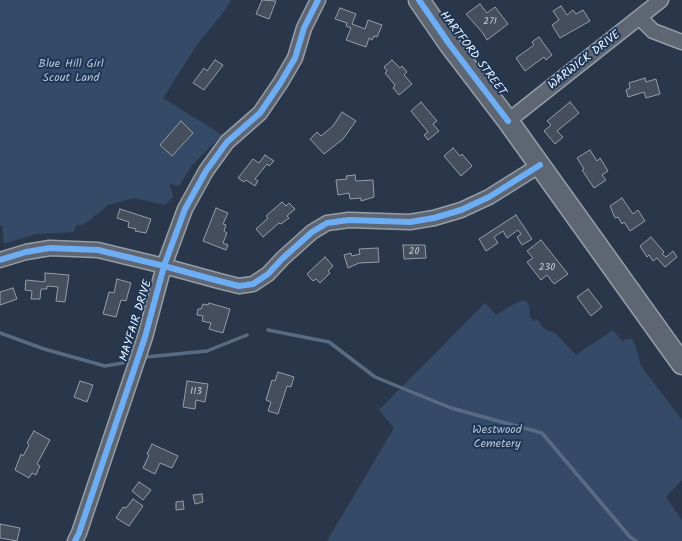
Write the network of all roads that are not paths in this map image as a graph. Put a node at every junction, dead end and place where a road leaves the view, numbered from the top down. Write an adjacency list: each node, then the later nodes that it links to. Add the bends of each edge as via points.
1 (318, 0): 9 (street, MAYFAIR DRIVE, via 304,28 295,58 281,82 260,113 227,142 206,171 185,209)
2 (419, 0): 6 (street, HARTFORD STREET)
3 (661, 0): 4 (street, WARWICK DRIVE)
4 (640, 18): 5 (street, via 653,32); 6 (street, WARWICK DRIVE)
5 (682, 42)
6 (508, 121): 7 (street, HARTFORD STREET)
7 (540, 165): 9 (street, via 489,197 461,210 434,218 410,222 349,220 327,223 312,232 268,274 253,284 239,286); 10 (street, HARTFORD STREET)
8 (0, 260): 9 (street, via 50,248 98,250)
9 (164, 266): 11 (street, MAYFAIR DRIVE, via 145,336)
10 (682, 364)
11 (75, 541)

